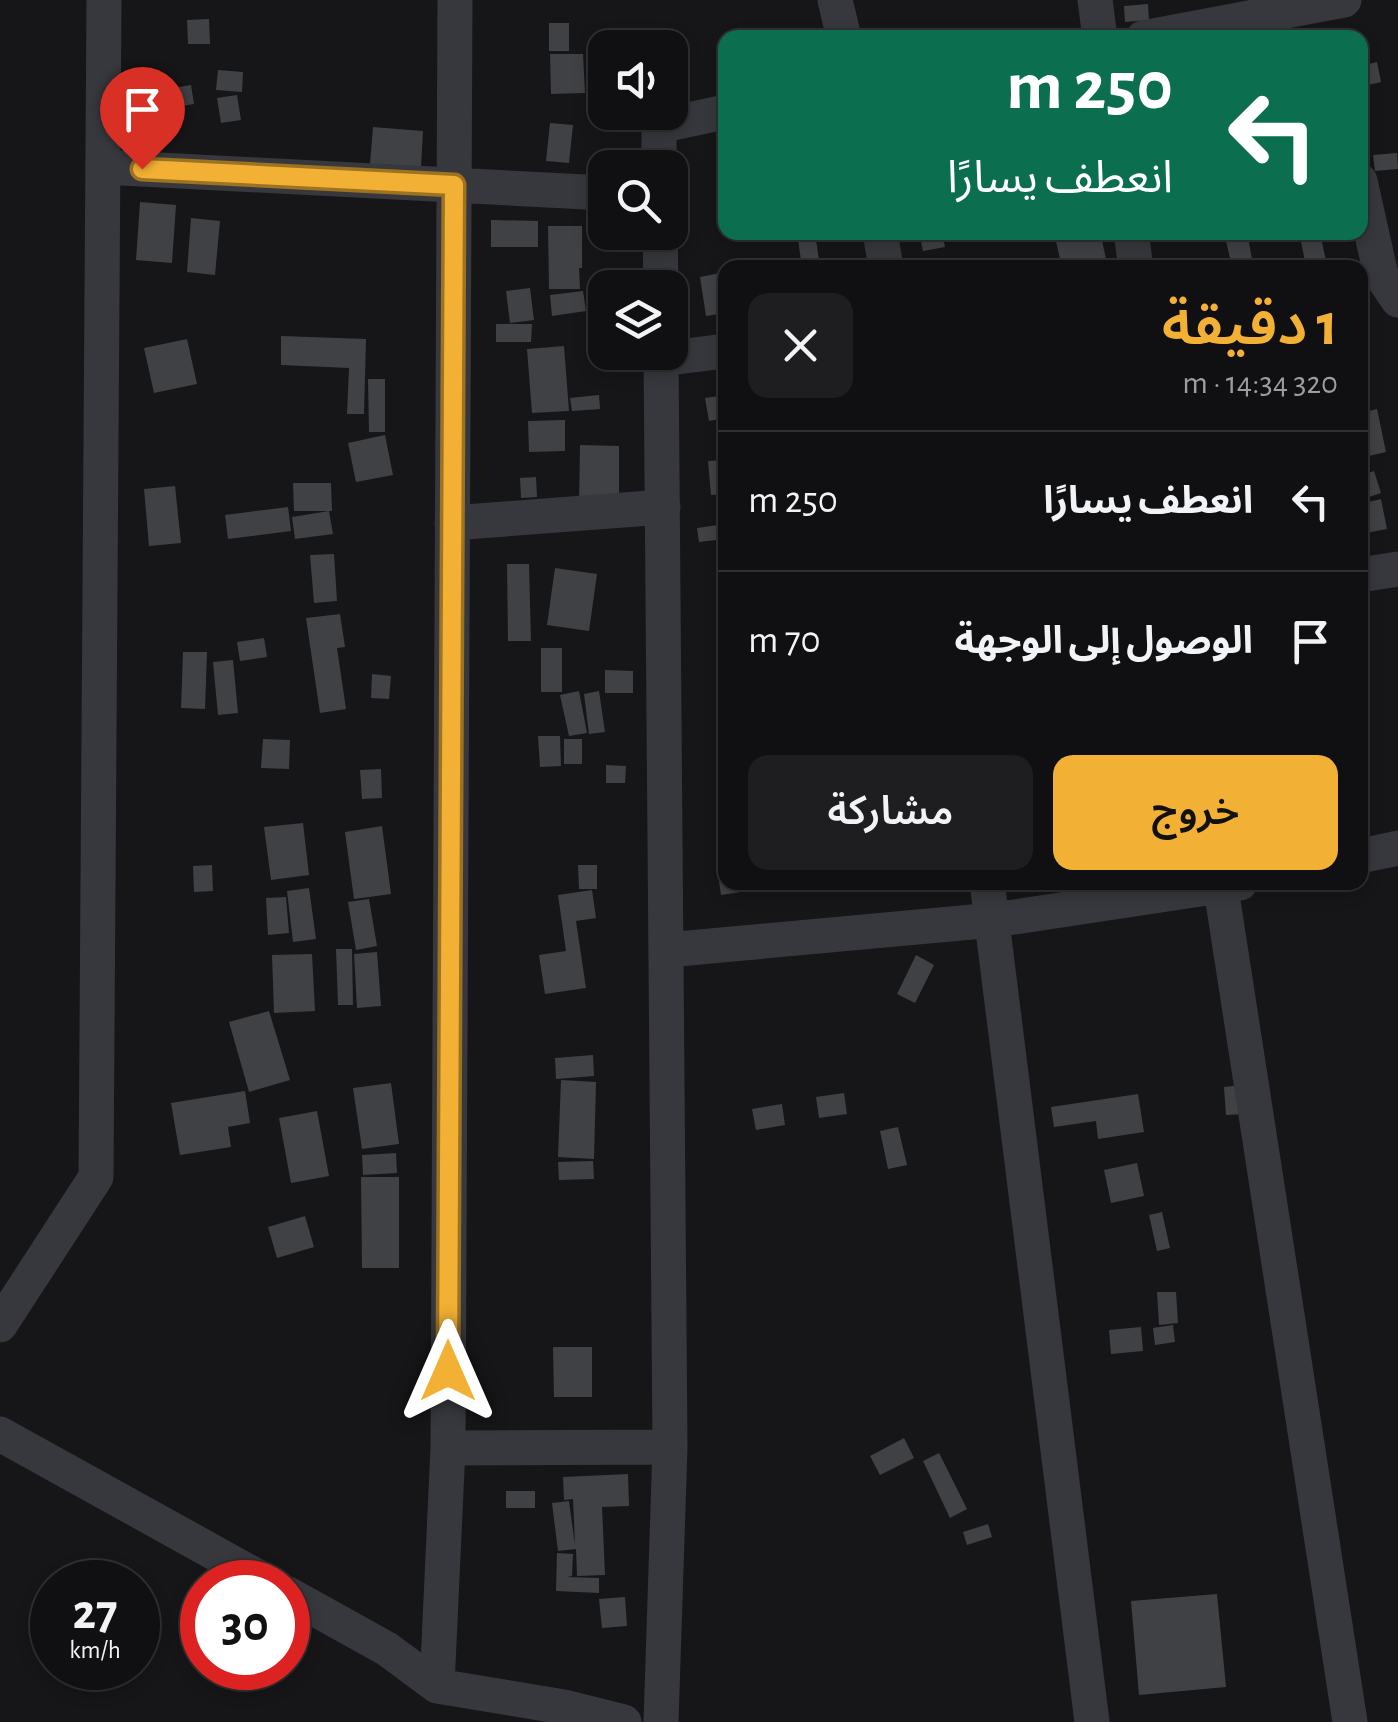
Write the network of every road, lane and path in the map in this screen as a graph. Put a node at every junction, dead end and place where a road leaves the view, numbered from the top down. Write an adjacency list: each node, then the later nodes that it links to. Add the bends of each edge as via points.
1 (104, 0): 11 (street)
2 (455, 0): 12 (street)
3 (835, 0): 6 (street)
4 (1095, 0): 7 (street)
5 (1331, 14): 8 (street)
6 (842, 30)
7 (1099, 30)
8 (1205, 30)
9 (718, 113): 10 (street, via 659,126)
10 (660, 150)
11 (103, 167): 12 (street); 30 (street, via 96,1177)
12 (454, 185): 13 (street); 20 (street)
13 (588, 192)
14 (1368, 206): 15 (street)
15 (1392, 282)
16 (718, 352): 17 (street)
17 (688, 354)
18 (661, 370): 19 (street)
19 (663, 507): 20 (street); 29 (street)
20 (452, 523): 33 (street)
21 (1398, 569): 22 (street)
22 (1368, 574)
23 (1398, 848): 24 (street)
24 (1368, 854)
25 (988, 890): 28 (street)
26 (1188, 890): 28 (street)
27 (1228, 890): 40 (street)
28 (994, 920): 29 (street); 39 (street)
29 (668, 950): 32 (street)
30 (0, 1325)
31 (0, 1434): 34 (street)
32 (670, 1447): 33 (street); 38 (street)
33 (448, 1448): 36 (street)
34 (228, 1560)
35 (310, 1606): 36 (street, via 388,1649)
36 (437, 1686): 37 (street)
37 (624, 1722)
38 (661, 1722)
39 (1092, 1722)
40 (1350, 1722)

